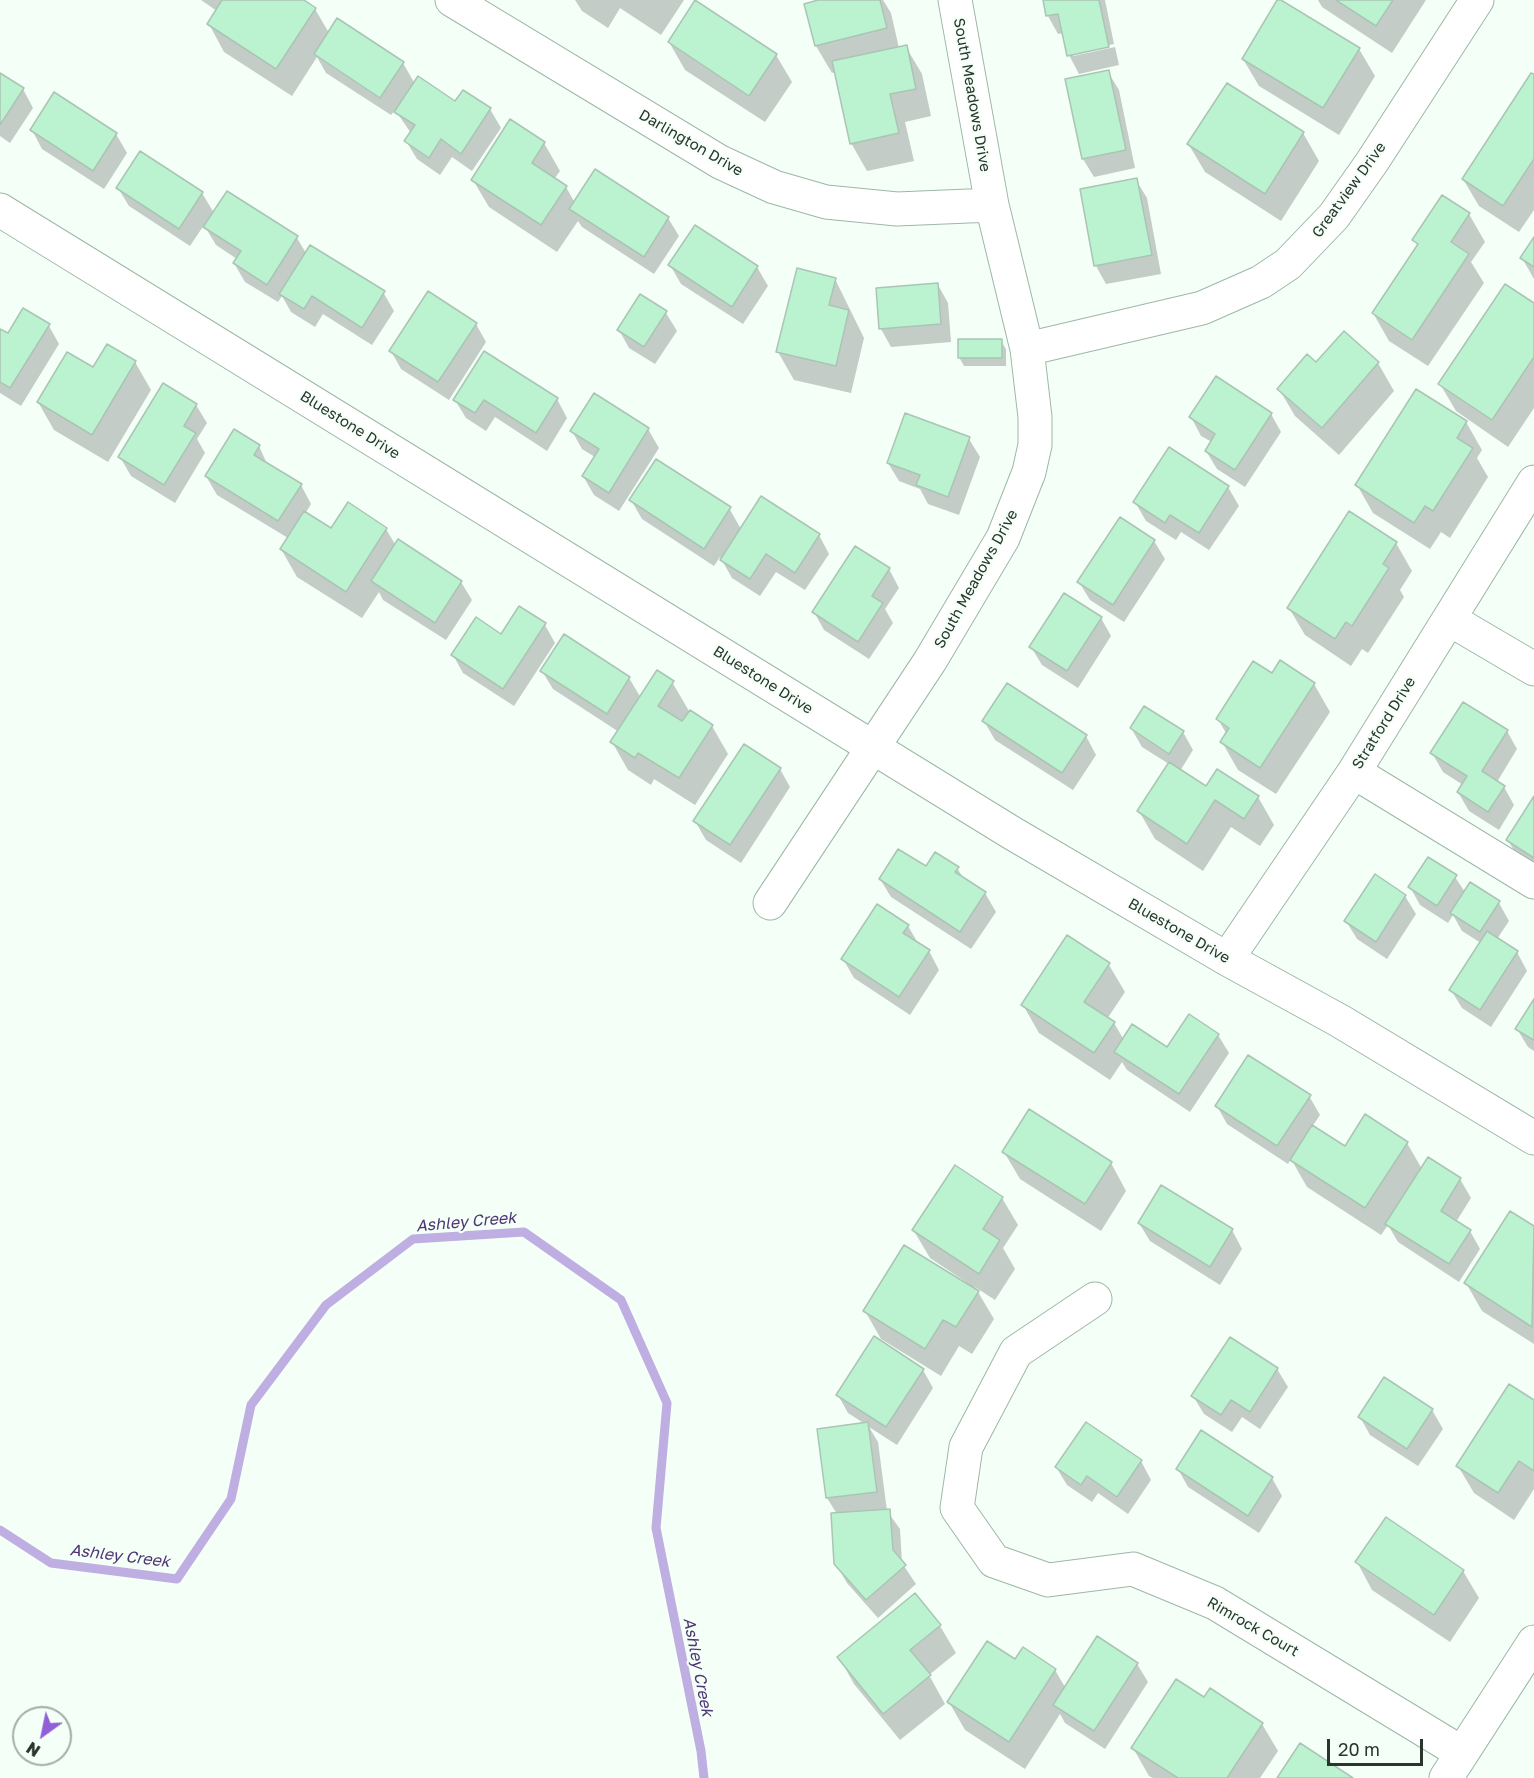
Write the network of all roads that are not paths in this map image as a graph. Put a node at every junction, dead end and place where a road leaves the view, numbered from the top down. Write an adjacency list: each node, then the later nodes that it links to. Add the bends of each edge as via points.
1 (452, 0): 4 (street, Darlington Drive, via 720,162 774,187 826,202 897,209)
2 (955, 0): 4 (street, South Meadows Drive)
3 (1477, 0): 6 (street, Greatview Drive, via 1334,216 1288,264 1261,282 1202,308)
4 (992, 205): 6 (street, South Meadows Drive)
5 (0, 210): 10 (street, Bluestone Drive)
6 (1027, 349): 10 (street, South Meadows Drive, via 1035,445 1022,495 1003,538 930,661)
7 (1534, 482): 8 (street, Stratford Drive)
8 (1449, 619): 9 (street); 11 (street, Stratford Drive)
9 (1534, 669)
10 (871, 747): 13 (street, South Meadows Drive); 14 (street, Bluestone Drive)
11 (1354, 772): 12 (street); 14 (street, Stratford Drive)
12 (1534, 882)
13 (770, 903)
14 (1227, 959): 15 (street, Bluestone Drive, via 1340,1021)
15 (1534, 1138)
16 (1095, 1299): 18 (street, Rimrock Court, via 1016,1352 966,1447 957,1508 994,1561 1048,1580 1133,1569 1215,1603)
17 (1534, 1642): 18 (street)
18 (1454, 1765)

